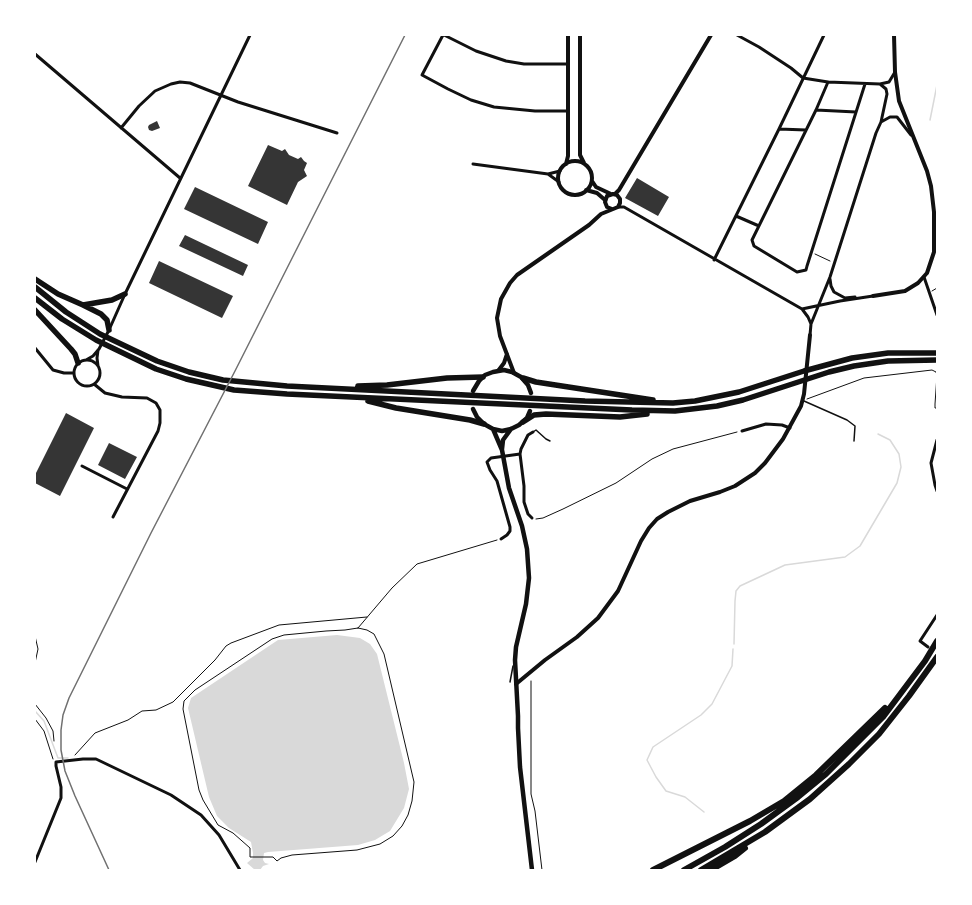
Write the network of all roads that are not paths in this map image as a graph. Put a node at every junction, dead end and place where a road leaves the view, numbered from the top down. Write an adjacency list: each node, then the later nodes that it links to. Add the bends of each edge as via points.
1 (250, 35): 16 (street)
2 (444, 35): 10 (street, via 506,62); 17 (street, via 422,75 471,100 494,107 535,111)
3 (568, 35): 10 (street)
4 (580, 35): 28 (street, via 580,155)
5 (711, 35): 35 (street, via 618,190)
6 (737, 35): 12 (street)
7 (824, 35): 12 (street)
8 (894, 35): 11 (street)
9 (35, 54): 21 (street)
10 (568, 64): 17 (street)
11 (895, 72): 15 (street, via 889,82); 25 (street, via 898,101)
12 (803, 78): 13 (street); 22 (street)
13 (828, 82): 14 (street); 18 (street)
14 (865, 84): 15 (street); 19 (street)
15 (880, 84): 20 (street, via 886,89 887,94)
16 (221, 97): 21 (street, via 190,83 171,84 156,91 139,106); 24 (street); 31 (street)
17 (568, 110): 27 (street)
18 (816, 110): 19 (street); 23 (street)
19 (856, 112): 41 (street, via 806,270 797,272 754,246 752,240)
20 (881, 122): 25 (street, via 890,117 897,117); 43 (street)
21 (121, 128): 31 (street)
22 (779, 129): 23 (street); 40 (street)
23 (806, 130): 41 (street)
24 (337, 133)
25 (913, 136): 44 (street, via 927,171 934,212 934,256)
26 (473, 164): 30 (street)
27 (566, 164): 28 (street, via 574,161); 29 (street)
28 (584, 164): 32 (street, via 591,171)
29 (560, 171): 30 (street); 33 (street)
30 (548, 174): 33 (street)
31 (180, 178): 47 (street)
32 (592, 181): 34 (street); 35 (street, via 596,186)
33 (559, 182): 34 (street, via 564,190 570,193 579,194)
34 (586, 190): 36 (street, via 597,193)
35 (613, 194): 36 (street, via 607,196); 37 (street, via 620,198)
36 (605, 202): 38 (street); 39 (street)
37 (619, 206): 38 (street); 42 (street)
38 (612, 210): 39 (street)
39 (601, 214): 60 (street, via 517,275 510,283 501,299 497,318 500,336)
40 (736, 216): 41 (street); 42 (street)
41 (759, 226)
42 (714, 260): 53 (street)
43 (830, 277): 48 (street, via 833,291 838,295 845,298); 51 (street)
44 (924, 277): 48 (street, via 918,284 905,291); 54 (street)
45 (35, 279): 50 (highway, via 58,294)
46 (35, 287): 72 (highway, via 66,312 100,334 157,362 223,380)
47 (124, 294): 50 (highway, via 112,300); 56 (street)
48 (873, 296): 51 (street)
49 (35, 298): 75 (highway, via 62,319 108,347 156,369 186,379 234,390)
50 (83, 305): 56 (highway, via 108,320)
51 (818, 306): 53 (street); 55 (street)
52 (35, 310): 64 (highway, via 71,349)
53 (802, 310): 55 (street)
54 (937, 315)
55 (811, 324): 57 (street)
56 (109, 330): 59 (street)
57 (810, 335): 76 (street)
58 (35, 348): 67 (street, via 53,370 64,374)
59 (99, 349): 62 (street); 65 (street)
60 (508, 353): 66 (street); 68 (street)
61 (937, 353): 77 (highway, via 888,353 852,358 740,392)
62 (86, 360): 64 (street); 65 (street)
63 (937, 360): 80 (highway, via 888,361 854,366 743,400)
64 (78, 363): 67 (street)
65 (98, 366): 71 (street, via 100,377)
66 (498, 370): 68 (main road); 69 (main road)
67 (74, 373): 71 (street, via 79,384 86,387)
68 (514, 373): 70 (main road)
69 (483, 377): 72 (highway); 73 (main road)
70 (523, 378): 74 (main road); 77 (highway)
71 (94, 384): 94 (street, via 105,393 147,398 156,403 160,410 158,431)
72 (331, 388): 77 (highway)
73 (473, 391)
74 (531, 393)
75 (352, 398): 80 (highway); 82 (highway)
76 (802, 400): 83 (street); 90 (lane, via 855,426)
77 (673, 403)
78 (473, 409): 82 (main road)
79 (530, 411): 81 (main road)
80 (675, 411): 81 (highway, via 620,416 546,414 534,415)
81 (523, 422): 85 (main road)
82 (484, 424): 84 (main road)
83 (790, 428): 86 (street, via 766,424); 105 (street, via 766,463 751,476 735,486 690,501 657,520 641,541 618,592 598,618)
84 (493, 429): 85 (main road); 91 (main road)
85 (511, 429): 91 (main road, via 503,440)
86 (742, 431)
87 (533, 432): 89 (lane, via 536,430); 92 (street, via 528,435)
88 (937, 440): 95 (street, via 931,463)
89 (550, 441)
90 (854, 441)
91 (502, 450): 103 (main road, via 509,488 522,526 530,578)
92 (520, 454): 97 (street, via 524,502); 98 (street, via 488,460 487,465 497,481 510,527 510,531)
93 (82, 466): 94 (street)
94 (127, 489): 96 (street)
95 (937, 491)
96 (113, 517)
97 (532, 518)
98 (501, 539)
99 (937, 615): 101 (street, via 920,641)
100 (937, 641): 106 (highway)
101 (928, 647)
102 (937, 657): 107 (highway, via 879,734 810,799)
103 (515, 660): 104 (lane); 105 (main road)
104 (510, 682)
105 (516, 684): 109 (main road, via 520,767)
106 (903, 690): 111 (highway, via 816,775 784,801); 112 (highway, via 883,717 826,774 761,824 725,848)
107 (765, 832): 113 (highway); 114 (highway, via 735,856)
108 (35, 862): 110 (street, via 61,798 57,762 96,759 171,795 201,814 219,836)
109 (531, 869)
110 (240, 870)
111 (653, 870)
112 (684, 870)
113 (701, 870)
114 (711, 870)

